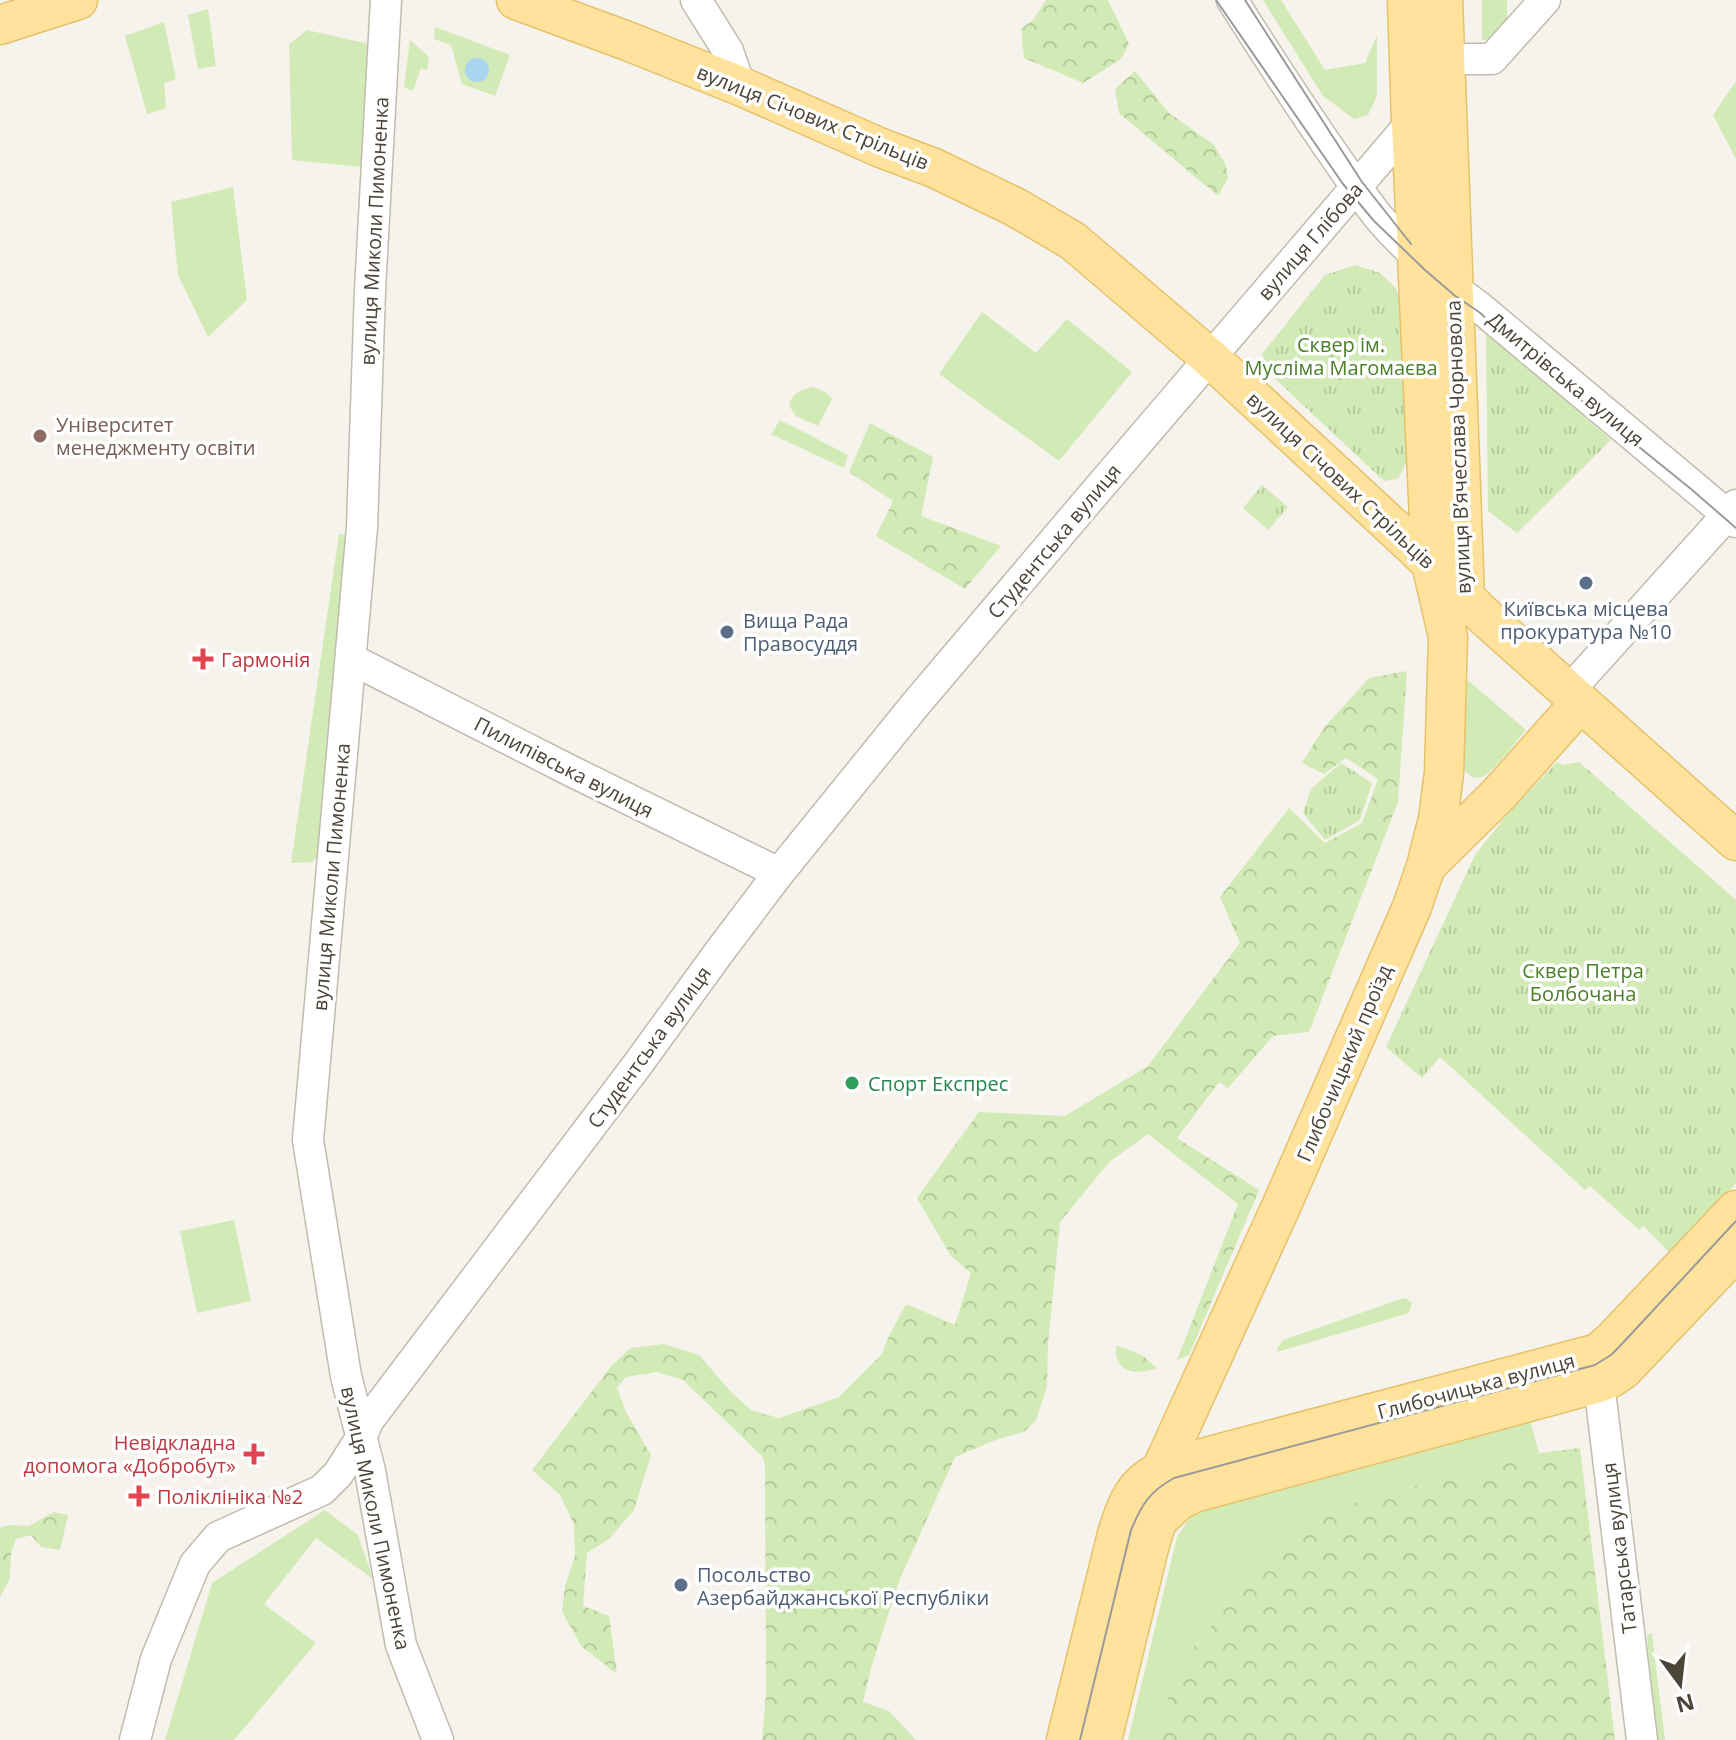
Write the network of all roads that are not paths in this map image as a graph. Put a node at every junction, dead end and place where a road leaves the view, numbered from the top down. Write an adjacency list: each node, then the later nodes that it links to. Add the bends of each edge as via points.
1 (78, 0): 9 (main road)
2 (386, 0): 21 (street, вулиця Миколи Пимоненка)
3 (516, 0): 11 (main road, вулиця Січових Стрільців)
4 (696, 0): 11 (street, via 728,51)
5 (1232, 0): 13 (street, Дмитрівська вулиця)
6 (1407, 0): 12 (main road, вулиця Вʼячеслава Чорновола)
7 (1443, 0): 10 (main road, вулиця Вʼячеслава Чорновола)
8 (1545, 0): 10 (street, via 1492,59)
9 (0, 25)
10 (1444, 59): 15 (main road, вулиця Вʼячеслава Чорновола)
11 (740, 86): 16 (main road, вулиця Січових Стрільців, via 1015,207 1073,241)
12 (1411, 123): 13 (street, вулиця Глібова); 14 (main road, вулиця Вʼячеслава Чорновола)
13 (1357, 189): 14 (street, Дмитрівська вулиця); 16 (street, вулиця Глібова)
14 (1417, 257): 15 (street, Дмитрівська вулиця); 18 (main road, вулиця Вʼячеслава Чорновола)
15 (1454, 288): 17 (street, Дмитрівська вулиця); 19 (main road, вулиця Вʼячеслава Чорновола)
16 (1210, 358): 18 (main road, вулиця Січових Стрільців); 25 (street, Студентська вулиця)
17 (1733, 514): 22 (street)
18 (1431, 563): 19 (main road, вулиця Січових Стрільців); 20 (main road, вулиця Вʼячеслава Чорновола)
19 (1465, 597): 20 (main road, вулиця Вʼячеслава Чорновола); 22 (main road, вулиця Січових Стрільців)
20 (1448, 637): 24 (main road, Глибочицький проїзд, via 1444,773)
21 (351, 659): 25 (street, Пилипівська вулиця); 29 (street, вулиця Миколи Пимоненка, via 308,1140)
22 (1574, 698): 23 (main road, вулиця Січових Стрільців); 24 (main road, via 1499,794)
23 (1736, 841)
24 (1426, 866): 30 (main road, Глибочицький проїзд)
25 (779, 873): 29 (street, Студентська вулиця, via 368,1421)
26 (1736, 1210): 28 (main road, Глибочицька вулиця, via 1606,1348)
27 (1736, 1251): 28 (main road, Глибочицька вулиця, via 1623,1370 1611,1378)
28 (1596, 1370): 30 (main road, Глибочицька вулиця, via 1216,1487); 35 (street, Татарська вулиця)
29 (361, 1438): 31 (street, Студентська вулиця, via 322,1490 218,1537 195,1564 156,1659); 32 (street, вулиця Миколи Пимоненка, via 401,1645)
30 (1165, 1497): 33 (main road, Глибочицька вулиця, via 1136,1489 1127,1502); 34 (main road)
31 (135, 1740)
32 (438, 1740)
33 (1066, 1740)
34 (1102, 1740)
35 (1642, 1740)

